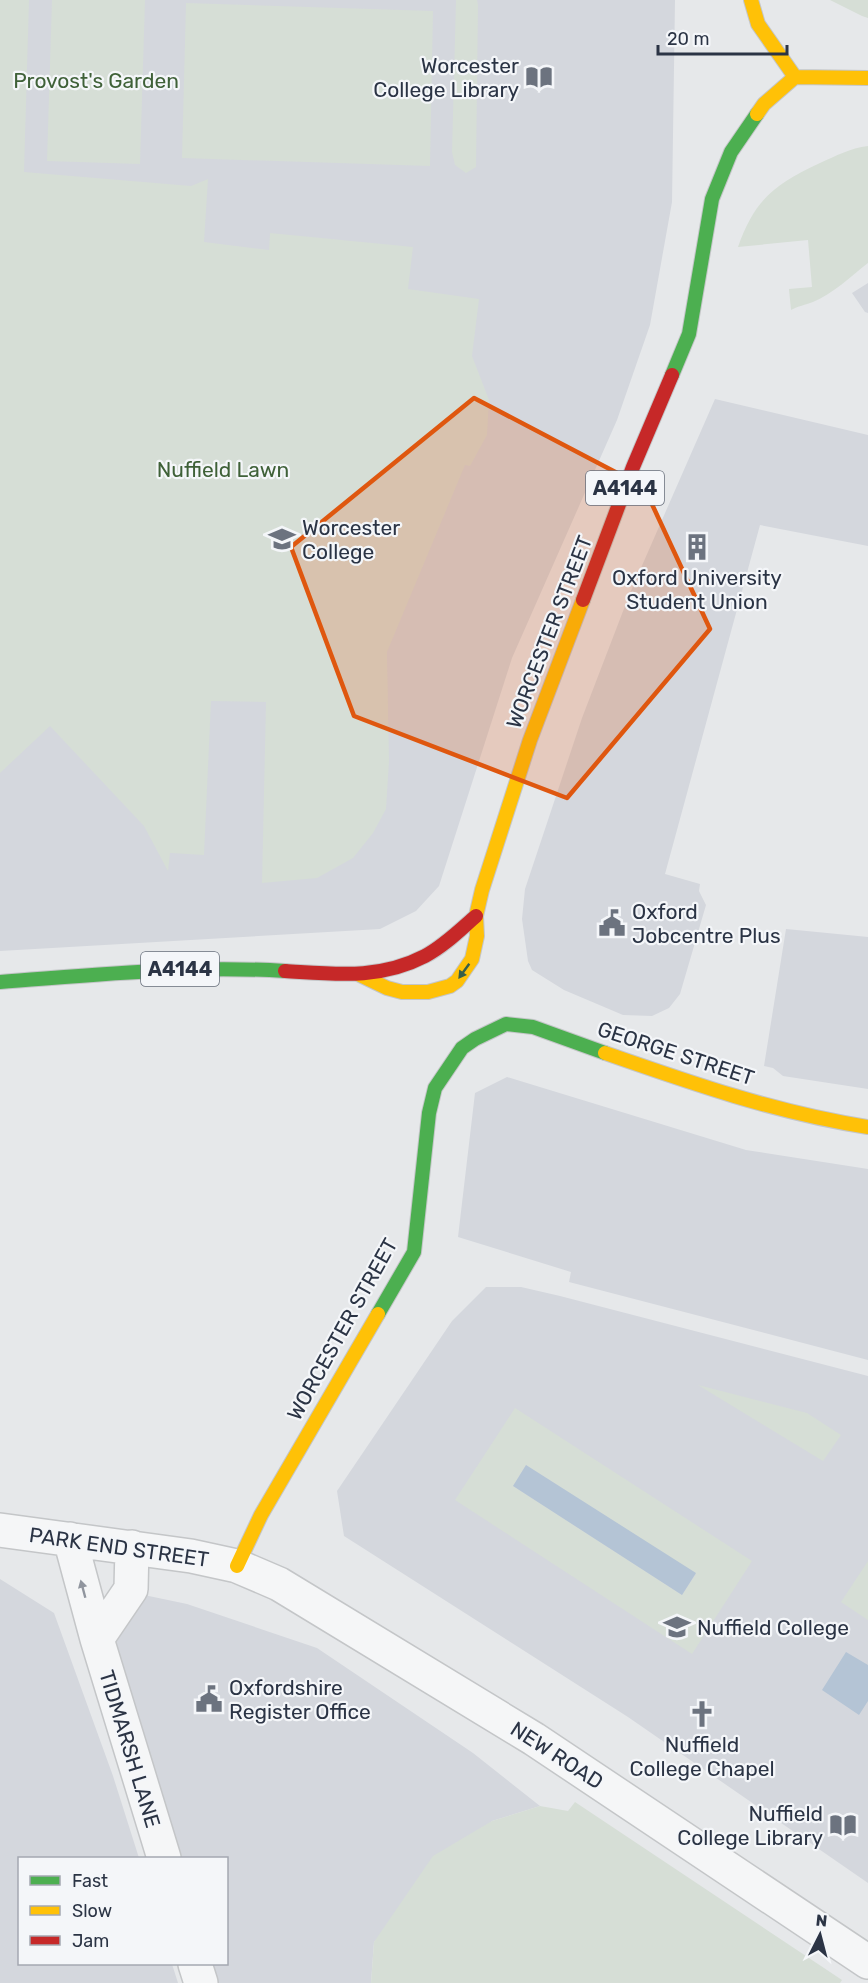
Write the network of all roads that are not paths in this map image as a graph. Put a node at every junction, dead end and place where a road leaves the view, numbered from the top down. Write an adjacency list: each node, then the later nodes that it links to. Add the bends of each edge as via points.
1 (751, 0): 2 (main road, via 758,24)
2 (795, 77): 3 (main road); 4 (main road, WORCESTER STREET / A4144, via 764,104 730,152 712,199 689,334 633,467 530,740)
3 (868, 78)
4 (476, 916): 5 (main road, A4144, via 426,956); 5 (main road, A4144, one-way to 5, via 472,959 450,986 428,992 402,992)
5 (360, 975): 6 (main road, A4144, via 236,968)
6 (0, 982)
7 (475, 1040): 8 (main road, GEORGE STREET, via 506,1024 533,1027 704,1088 828,1121); 12 (main road, WORCESTER STREET, via 462,1048 435,1088 414,1252 261,1515)
8 (868, 1127)
9 (0, 1530): 10 (street, PARK END STREET)
10 (70, 1539): 11 (street, PARK END STREET); 13 (street, TIDMARSH LANE, one-way to 10)
11 (132, 1547): 12 (street, PARK END STREET); 13 (street, via 130,1589)
12 (237, 1566): 15 (street, NEW ROAD, via 279,1584 534,1739)
13 (97, 1639): 14 (street, TIDMARSH LANE)
14 (164, 1857)
15 (868, 1962)
16 (195, 1965): 17 (street)
17 (201, 1983)

